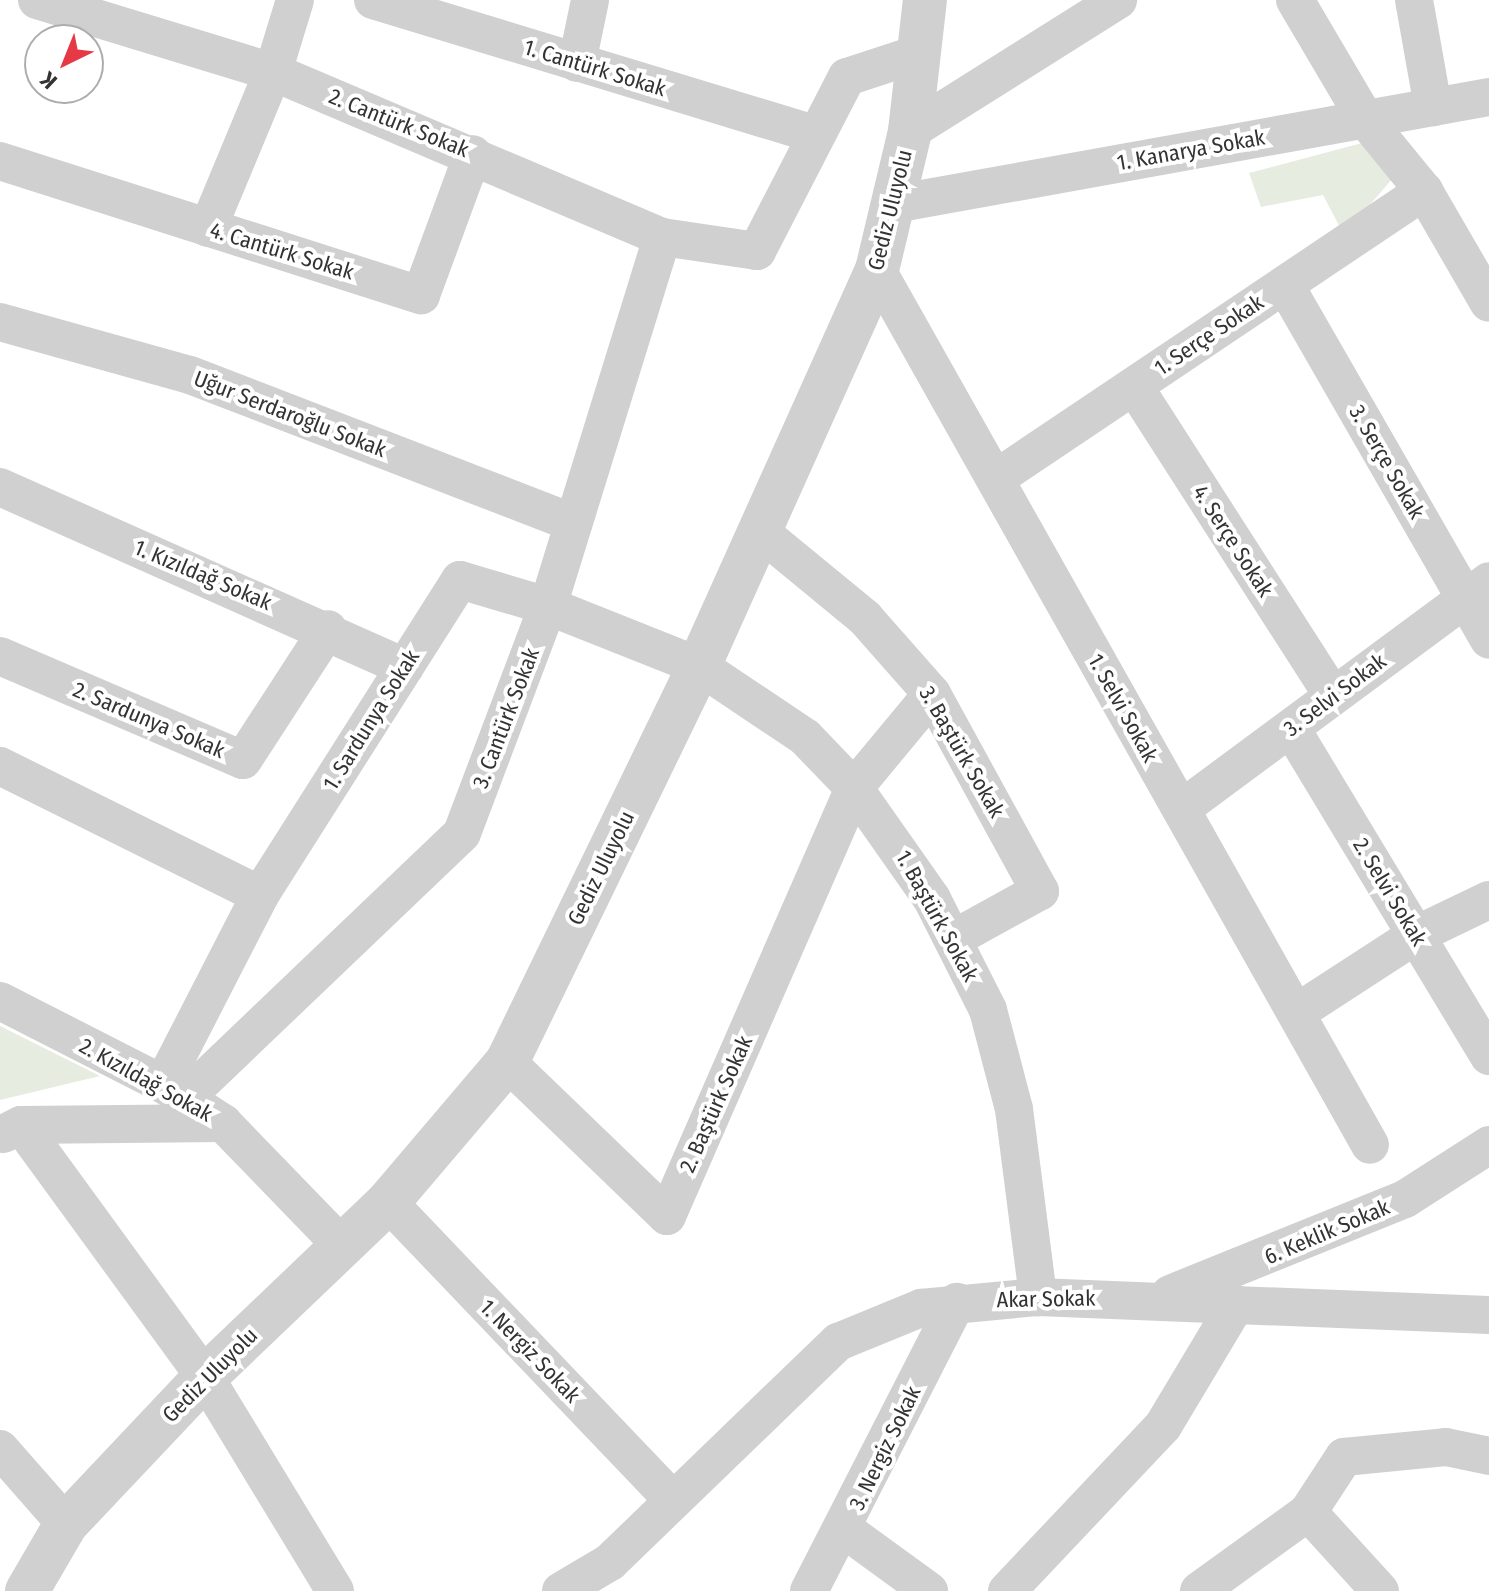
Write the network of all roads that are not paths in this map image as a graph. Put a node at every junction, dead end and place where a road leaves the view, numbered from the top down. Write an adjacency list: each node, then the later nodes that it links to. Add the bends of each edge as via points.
1 (37, 0): 11 (street, 2. Cantürk Sokak)
2 (295, 0): 11 (street)
3 (373, 0): 10 (street, 1. Cantürk Sokak)
4 (590, 0): 10 (street)
5 (925, 0): 9 (street, Gediz Uluyolu)
6 (1118, 0): 15 (street)
7 (1295, 0): 14 (street)
8 (1414, 0): 13 (street)
9 (920, 53): 15 (street, Gediz Uluyolu); 16 (street, via 847,77)
10 (577, 63): 16 (street, 1. Cantürk Sokak)
11 (273, 72): 17 (street, 2. Cantürk Sokak); 21 (street)
12 (1489, 97): 13 (street, 1. Kanarya Sokak)
13 (1433, 107): 14 (street, 1. Kanarya Sokak)
14 (1365, 119): 19 (street); 20 (street, 1. Kanarya Sokak)
15 (910, 131): 20 (street, Gediz Uluyolu)
16 (816, 135): 22 (street, 2. Cantürk Sokak, via 757,251)
17 (473, 154): 21 (street, 4. Cantürk Sokak, via 421,295); 22 (street, 2. Cantürk Sokak)
18 (0, 161): 21 (street, 4. Cantürk Sokak)
19 (1424, 191): 24 (street, 1. Serçe Sokak); 25 (street)
20 (894, 204): 23 (street, Gediz Uluyolu)
21 (208, 228)
22 (662, 237): 30 (street, 3. Cantürk Sokak)
23 (877, 270): 28 (street, 1. Selvi Sokak); 31 (street, Gediz Uluyolu)
24 (1285, 285): 27 (street, 1. Serçe Sokak); 32 (street, 3. Serçe Sokak)
25 (1489, 303)
26 (0, 322): 30 (street, Uğur Serdaroğlu Sokak, via 190,375)
27 (1134, 386): 28 (street, 1. Serçe Sokak); 40 (street, 4. Serçe Sokak)
28 (995, 479): 44 (street, 1. Selvi Sokak)
29 (0, 487): 34 (street, 1. Kızıldağ Sokak)
30 (573, 523): 33 (street, 3. Cantürk Sokak)
31 (758, 530): 37 (street, Gediz Uluyolu); 39 (street, 3. Baştürk Sokak, via 865,618)
32 (1477, 590): 35 (street, 3. Serçe Sokak); 40 (street, 3. Selvi Sokak)
33 (548, 606): 37 (street, 1. Sardunya Sokak); 38 (street, 1. Sardunya Sokak, via 460,580); 53 (street, 3. Cantürk Sokak, via 462,833)
34 (328, 629): 36 (street, 2. Sardunya Sokak, via 243,760); 38 (street, 1. Kızıldağ Sokak)
35 (1489, 640)
36 (0, 656)
37 (699, 666): 43 (street, 1. Baştürk Sokak, via 805,737); 52 (street, Gediz Uluyolu)
38 (405, 667): 45 (street, 1. Sardunya Sokak)
39 (932, 694): 43 (street); 48 (street, 3. Baştürk Sokak, via 1040,891)
40 (1333, 696): 41 (street, 3. Selvi Sokak)
41 (1291, 728): 44 (street, 3. Selvi Sokak); 47 (street, 2. Selvi Sokak)
42 (0, 766): 45 (street)
43 (854, 788): 48 (street, 1. Baştürk Sokak); 52 (street, 2. Baştürk Sokak, via 667,1216)
44 (1181, 809): 50 (street, 1. Selvi Sokak)
45 (260, 895): 53 (street, 1. Sardunya Sokak)
46 (1489, 900): 47 (street)
47 (1416, 935): 50 (street); 51 (street, 2. Selvi Sokak)
48 (955, 938): 60 (street, 1. Baştürk Sokak, via 988,1010 1014,1109)
49 (0, 1001): 53 (street, 2. Kızıldağ Sokak)
50 (1296, 1013): 56 (street, 1. Selvi Sokak)
51 (1489, 1056)
52 (507, 1062): 58 (street, Gediz Uluyolu)
53 (174, 1091): 54 (street, 2. Kızıldağ Sokak)
54 (223, 1123): 55 (street); 59 (street, 2. Kızıldağ Sokak)
55 (10, 1130): 65 (street)
56 (1370, 1145)
57 (1489, 1145): 61 (street, 6. Keklik Sokak, via 1405,1199)
58 (388, 1202): 59 (street, Gediz Uluyolu); 68 (street, 1. Nergiz Sokak)
59 (344, 1248): 65 (street, Gediz Uluyolu)
60 (1038, 1297): 61 (street, Akar Sokak); 62 (street, Akar Sokak)
61 (1155, 1300): 63 (street, Akar Sokak)
62 (957, 1302): 68 (street, Akar Sokak, via 886,1320 838,1342); 71 (street, 3. Nergiz Sokak)
63 (1236, 1304): 64 (street, Akar Sokak); 77 (street, via 1163,1426)
64 (1489, 1315)
65 (205, 1377): 70 (street, Gediz Uluyolu); 73 (street)
66 (0, 1449): 70 (street)
67 (1489, 1456): 69 (street, via 1446,1447 1344,1457)
68 (673, 1500): 74 (street, Akar Sokak, via 610,1562)
69 (1308, 1512): 78 (street); 79 (street)
70 (66, 1524): 72 (street, Gediz Uluyolu)
71 (845, 1530): 75 (street, 3. Nergiz Sokak); 76 (street)
72 (27, 1591)
73 (335, 1591)
74 (561, 1591)
75 (809, 1591)
76 (929, 1591)
77 (1007, 1591)
78 (1199, 1591)
79 (1380, 1591)

